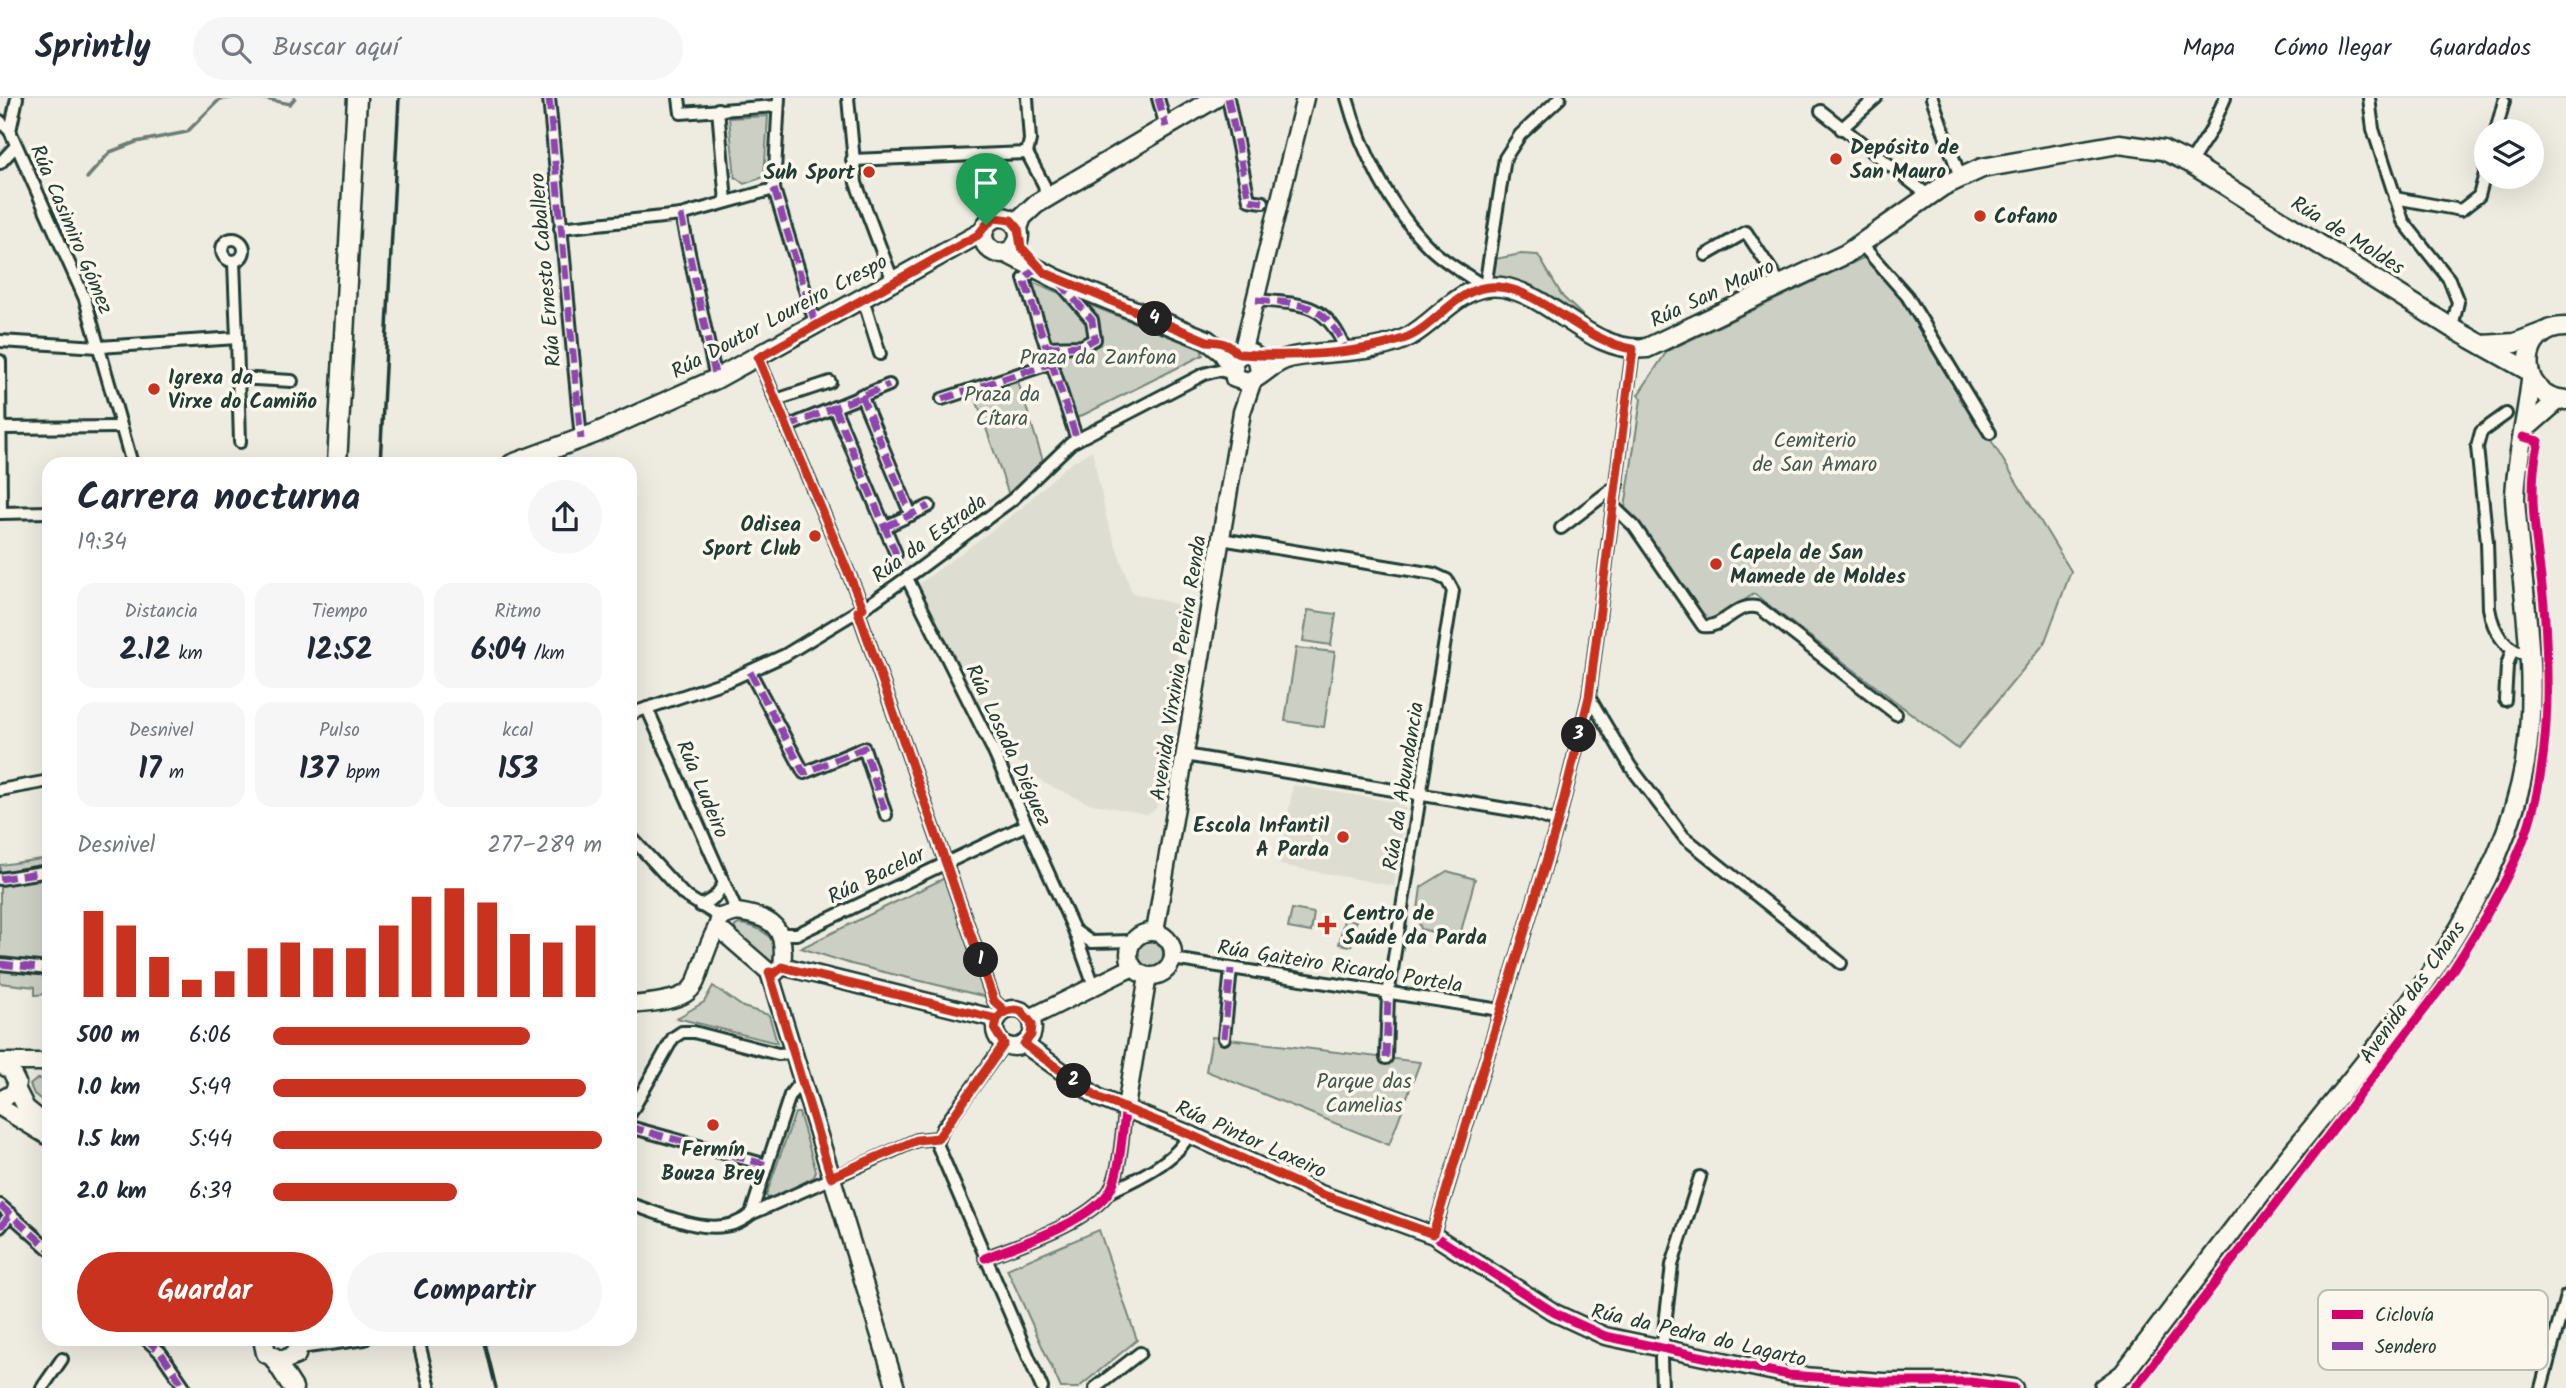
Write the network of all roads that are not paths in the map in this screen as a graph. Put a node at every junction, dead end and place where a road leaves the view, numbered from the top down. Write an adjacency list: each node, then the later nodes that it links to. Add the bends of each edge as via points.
1 (17, 98): 25 (street)
2 (357, 98): 90 (main road)
3 (549, 98): 41 (street, Rúa Ernesto Caballero)
4 (679, 98): 19 (street, via 681,113)
5 (848, 98): 28 (street)
6 (1027, 98): 27 (street)
7 (1158, 98): 23 (street)
8 (1215, 98): 23 (main road)
9 (1228, 98): 38 (street, via 1249,200)
10 (1305, 98): 53 (main road, Avenida Virxinia Pereira Renda)
11 (1347, 98): 51 (street, via 1374,168 1409,224 1432,250)
12 (1560, 98): 51 (street, via 1520,135 1505,158)
13 (1877, 98): 24 (street)
14 (1932, 98): 31 (street)
15 (2225, 98): 30 (street)
16 (2369, 98): 35 (street, via 2373,129)
17 (2504, 101): 21 (street)
18 (778, 102): 19 (street); 32 (street)
19 (718, 109): 37 (street)
20 (1821, 111): 24 (street)
21 (2499, 119)
22 (0, 121): 25 (street)
23 (1166, 127): 36 (main road)
24 (1841, 129): 34 (street)
25 (10, 131): 26 (street, Rúa Casimiro Gómez)
26 (15, 147): 29 (street); 60 (street, Rúa Casimiro Gómez, via 79,284)
27 (1027, 153): 28 (street); 36 (street, via 1044,185)
28 (852, 160): 49 (street, via 856,183)
29 (0, 163)
30 (2190, 163): 31 (main road, Rúa San Mauro, via 2163,150 2119,144 2001,163); 55 (main road, Rúa de Moldes)
31 (1960, 177): 34 (main road, Rúa San Mauro)
32 (774, 189): 37 (street); 54 (street)
33 (2481, 189): 35 (street, via 2479,196 2461,209)
34 (1929, 196): 44 (main road, Rúa San Mauro)
35 (2395, 198): 55 (street, via 2403,221 2453,288 2458,302)
36 (1041, 200): 40 (main road); 43 (main road, via 1022,218)
37 (726, 202): 39 (street)
38 (1262, 202)
39 (681, 215): 41 (street); 71 (street)
40 (1001, 217): 42 (main road, via 990,221); 43 (main road, via 1011,220)
41 (560, 228): 86 (street, Rúa Ernesto Caballero)
42 (984, 231): 43 (main road, via 990,249); 49 (main road, Rúa Doutor Loureiro Crespo)
43 (1014, 240): 47 (main road)
44 (1862, 245): 50 (main road, Rúa San Mauro); 84 (street, via 1907,296)
45 (1706, 255): 50 (street, via 1746,232)
46 (234, 262): 57 (street)
47 (1037, 267): 48 (main road); 61 (street, via 1024,279)
48 (1057, 279): 61 (street, via 1092,320 1095,339 1082,346); 68 (main road, via 1207,341 1222,343)
49 (893, 281): 52 (main road, Rúa Doutor Loureiro Crespo)
50 (1782, 285): 63 (main road, Rúa San Mauro, via 1660,344)
51 (1485, 287): 62 (main road, via 1454,301 1407,337); 63 (main road, Rúa San Mauro, via 1510,289 1606,343)
52 (863, 299): 54 (main road, Rúa Doutor Loureiro Crespo); 64 (street)
53 (1256, 300): 62 (street, via 1309,305 1321,311); 68 (main road, Avenida Virxinia Pereira Renda)
54 (816, 326): 65 (main road, Rúa Doutor Loureiro Crespo)
55 (2452, 328): 59 (main road, Rúa de Moldes)
56 (2558, 328): 59 (main road, via 2515,343); 69 (main road, via 2532,346)
57 (237, 338): 60 (street); 70 (street)
58 (0, 341): 60 (street)
59 (2483, 345): 69 (main road, Rúa de Moldes)
60 (99, 347): 81 (street, Rúa Casimiro Gómez)
61 (1046, 347): 67 (street)
62 (1345, 349): 68 (main road)
63 (1633, 349): 92 (street)
64 (880, 354)
65 (758, 358): 71 (main road, Rúa Doutor Loureiro Crespo); 77 (street)
66 (0, 361): 83 (street)
67 (1052, 363): 76 (street); 87 (street)
68 (1244, 365): 87 (street, Rúa da Estrada, via 1204,373); 100 (main road, Avenida Virxinia Pereira Renda, via 1242,412)
69 (2530, 375): 78 (main road, Rúa de Moldes, via 2542,392); 85 (main road, Avenida das Chans)
70 (238, 378): 72 (street); 88 (street)
71 (716, 379): 86 (main road, Rúa Doutor Loureiro Crespo)
72 (292, 381)
73 (830, 382): 77 (street)
74 (889, 385): 75 (street)
75 (861, 396): 79 (street); 97 (street)
76 (942, 399)
77 (776, 400): 82 (street)
78 (2564, 400): 85 (main road)
79 (834, 407): 82 (street); 98 (street)
80 (2506, 414): 104 (street, via 2481,432 2477,447 2491,618)
81 (121, 427): 83 (street); 89 (street, Rúa Casimiro Gómez)
82 (787, 427): 103 (street)
83 (1, 428): 96 (street)
84 (1990, 432)
85 (2525, 433): 105 (main road, Avenida das Chans, via 2515,474 2515,499)
86 (581, 439): 91 (main road, Rúa Doutor Loureiro Crespo)
87 (1077, 440): 102 (street, Rúa da Estrada, via 1013,499)
88 (240, 442)
89 (130, 457)
90 (339, 457)
91 (531, 457)
92 (1617, 485): 94 (street); 99 (street)
93 (929, 506): 97 (street)
94 (1614, 507): 107 (street); 111 (street, via 1634,526 1703,626 1714,625 1737,610 1760,608)
95 (42, 512): 96 (street)
96 (0, 513)
97 (911, 515): 98 (street)
98 (885, 527): 101 (street)
99 (1561, 528)
100 (1221, 539): 112 (main road, Avenida Virxinia Pereira Renda); 115 (street, Rúa da Abundancia, via 1434,574 1451,584 1453,604)
101 (896, 554)
102 (906, 578): 103 (street, Rúa da Estrada); 118 (street, Rúa Losada Diéguez)
103 (861, 610): 106 (street, Rúa da Estrada); 120 (street)
104 (2512, 650): 105 (street); 108 (street)
105 (2531, 655): 185 (main road, Avenida das Chans, via 2530,727 2520,784 2497,856 2466,917 2408,1002)
106 (750, 672): 109 (street, Rúa da Estrada); 116 (street, via 804,773 864,748)
107 (1589, 697): 117 (street); 131 (street, via 1630,766 1684,837)
108 (2505, 700)
109 (647, 708): 110 (street, Rúa da Estrada); 123 (street, Rúa Ludeiro)
110 (637, 712)
111 (1896, 713)
112 (1185, 755): 115 (street); 127 (main road, Avenida Virxinia Pereira Renda)
113 (42, 782): 114 (street)
114 (0, 790)
115 (1421, 795): 117 (street); 139 (street, Rúa da Abundancia)
116 (886, 815)
117 (1558, 822): 141 (street)
118 (1026, 825): 120 (street, Rúa Bacelar); 126 (street, Rúa Losada Diéguez)
119 (637, 844): 124 (street)
120 (947, 862): 128 (street, Rúa Bacelar, via 797,934); 142 (street)
121 (42, 872): 122 (street)
122 (0, 879)
123 (723, 885): 124 (street); 125 (street, Rúa Ludeiro)
124 (700, 906): 125 (street)
125 (724, 918): 128 (main road, via 766,918); 135 (main road); 140 (main road, via 704,953 701,976 691,990 665,1002)
126 (1074, 930): 129 (street, via 1091,942); 138 (street, Rúa Losada Diéguez)
127 (1156, 932): 129 (main road, via 1143,933); 130 (main road, via 1168,939)
128 (780, 934): 135 (main road, via 784,952)
129 (1133, 941): 133 (main road, via 1129,953)
130 (1173, 959): 136 (street, Rúa Gaiteiro Ricardo Portela); 137 (main road, via 1166,970)
131 (1841, 963)
132 (0, 964): 134 (street)
133 (1133, 967): 137 (main road); 138 (main road)
134 (42, 968)
135 (776, 969): 142 (main road); 147 (main road)
136 (1231, 969): 139 (street, Rúa Gaiteiro Ricardo Portela); 144 (street)
137 (1148, 976): 157 (main road)
138 (1094, 986): 143 (main road)
139 (1388, 995): 141 (street, Rúa Gaiteiro Ricardo Portela); 148 (street, Rúa da Abundancia)
140 (637, 1004)
141 (1500, 1010): 172 (street)
142 (1001, 1015): 143 (main road, via 1016,1009); 145 (main road, via 995,1030)
143 (1030, 1018): 146 (main road, via 1032,1030)
144 (1224, 1038)
145 (1004, 1044): 146 (main road); 162 (street)
146 (1024, 1044): 157 (main road, Rúa Pintor Laxeiro, via 1089,1092)
147 (794, 1053): 152 (main road); 155 (street, via 778,1054 682,1032 673,1038)
148 (1385, 1058)
149 (42, 1062): 150 (main road)
150 (0, 1063): 153 (main road, via 11,1071)
151 (42, 1064): 153 (main road, via 26,1072)
152 (802, 1079): 163 (street, via 790,1095); 164 (main road)
153 (17, 1085): 154 (main road, via 9,1098); 158 (main road, via 26,1108)
154 (0, 1100)
155 (637, 1102)
156 (0, 1107): 160 (main road)
157 (1126, 1107): 161 (main road, Rúa Pintor Laxeiro); 166 (street)
158 (42, 1121)
159 (637, 1130): 163 (street)
160 (42, 1133)
161 (1189, 1134): 166 (street, via 1177,1151); 172 (main road, Rúa Pintor Laxeiro, via 1318,1193)
162 (938, 1138): 164 (street, via 917,1140); 174 (street, via 944,1163)
163 (767, 1166): 170 (street)
164 (831, 1177): 170 (street); 191 (main road)
165 (1700, 1177): 180 (street, via 1672,1265)
166 (1109, 1192): 174 (street, via 1079,1217)
167 (0, 1205): 169 (street)
168 (637, 1206): 170 (street, via 714,1228 734,1225)
169 (11, 1214): 171 (street); 173 (street)
170 (751, 1214)
171 (0, 1227)
172 (1433, 1234): 180 (main road, Rúa da Pedra do Lagarto, via 1582,1328)
173 (42, 1243)
174 (985, 1258): 192 (street)
175 (2566, 1296): 183 (street)
176 (154, 1346): 188 (street)
177 (420, 1346): 190 (street)
178 (264, 1347): 179 (main road, via 286,1361); 189 (main road)
179 (298, 1347): 189 (main road)
180 (1664, 1348): 186 (main road, Rúa da Pedra do Lagarto, via 1816,1379); 194 (street)
181 (1140, 1353): 193 (street)
182 (62, 1359): 187 (street)
183 (2548, 1362)
184 (2546, 1370): 198 (street)
185 (2120, 1381): 197 (main road, Avenida das Chans)
186 (1987, 1386): 195 (main road, Rúa da Pedra do Lagarto)
187 (42, 1388)
188 (185, 1388)
189 (296, 1388)
190 (430, 1388)
191 (896, 1388)
192 (1042, 1388)
193 (1095, 1388)
194 (1662, 1388)
195 (2008, 1388): 196 (main road, Rúa da Pedra do Lagarto)
196 (2014, 1388)
197 (2104, 1388)
198 (2541, 1388)

